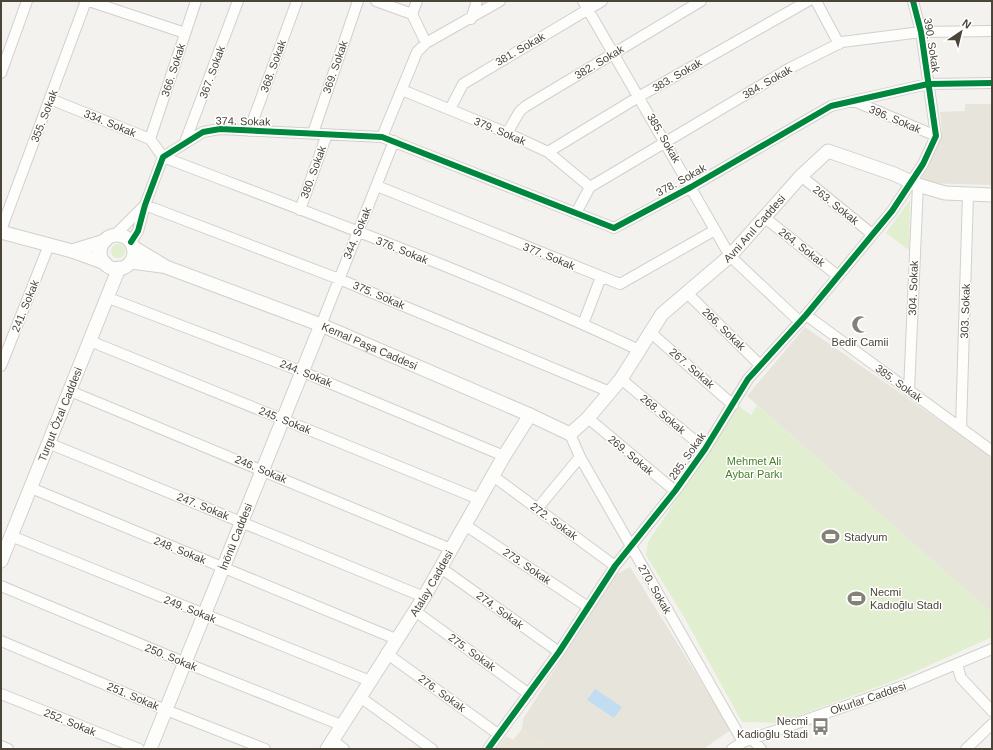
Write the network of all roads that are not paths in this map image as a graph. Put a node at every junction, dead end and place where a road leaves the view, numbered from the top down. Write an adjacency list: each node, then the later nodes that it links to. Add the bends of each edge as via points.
1 (28, 1): 25 (street)
2 (88, 1): 21 (street); 30 (street, 355. Sokak)
3 (196, 1): 21 (street, 366. Sokak)
4 (297, 1): 33 (street, 368. Sokak)
5 (358, 1): 34 (street, 369. Sokak)
6 (376, 1): 17 (street)
7 (417, 1): 17 (street)
8 (478, 1): 18 (street)
9 (500, 1): 18 (street)
10 (602, 1): 16 (street, 381. Sokak)
11 (701, 1): 24 (street, 382. Sokak)
12 (808, 1): 29 (street, 383. Sokak)
13 (816, 1): 23 (street)
14 (913, 1): 20 (street, 390. Sokak)
15 (235, 2): 42 (street, 367. Sokak)
16 (586, 5): 24 (street, 385. Sokak); 32 (street, 381. Sokak, via 463,84)
17 (412, 14): 22 (street)
18 (472, 19): 22 (street)
19 (992, 31): 20 (street, 384. Sokak)
20 (921, 32): 23 (street, 384. Sokak); 27 (street, 390. Sokak)
21 (185, 33): 39 (street, 366. Sokak)
22 (426, 44): 28 (street, via 417,52)
23 (839, 44): 41 (street, 384. Sokak, via 790,68)
24 (614, 54): 29 (street, 385. Sokak); 35 (street, 382. Sokak, via 526,106)
25 (1, 73)
26 (992, 83): 27 (street, 378. Sokak)
27 (928, 84): 31 (street, 378. Sokak); 37 (street, 390. Sokak)
28 (402, 90): 32 (street, 379. Sokak); 38 (street)
29 (640, 96): 41 (street, 385. Sokak); 43 (street, 383. Sokak)
30 (50, 99): 39 (street, 334. Sokak); 57 (street, 355. Sokak)
31 (854, 102): 37 (street, 396. Sokak); 48 (street, 378. Sokak, via 831,106)
32 (450, 109): 35 (street, 379. Sokak)
33 (249, 131): 34 (street, 374. Sokak); 42 (street, 374. Sokak, via 220,129 203,132)
34 (313, 133): 36 (street, 374. Sokak)
35 (506, 133): 43 (street, 379. Sokak)
36 (327, 134): 38 (street, 374. Sokak); 53 (street, 380. Sokak)
37 (936, 136): 46 (street)
38 (382, 137): 40 (street, 378. Sokak)
39 (150, 139): 44 (street, 334. Sokak)
40 (394, 141): 47 (street, 344. Sokak); 54 (street, 378. Sokak)
41 (665, 141): 48 (street, 385. Sokak); 49 (street, 384. Sokak)
42 (186, 142): 44 (street, 374. Sokak)
43 (548, 152): 49 (street, 379. Sokak)
44 (163, 157): 52 (street); 53 (street, 376. Sokak)
45 (801, 176): 46 (street, Avni Anıl Caddesi, via 828,151); 55 (street, Avni Anıl Caddesi); 59 (street, 263. Sokak)
46 (915, 184): 50 (street, Avni Anıl Caddesi, via 945,193); 59 (street, 285. Sokak); 85 (street, 304. Sokak)
47 (377, 186): 58 (street, 344. Sokak); 70 (street, 377. Sokak)
48 (692, 186): 54 (street, 378. Sokak, via 614,228); 56 (street, 385. Sokak)
49 (590, 187): 54 (street)
50 (968, 194): 51 (street, Avni Anıl Caddesi); 91 (street, 303. Sokak)
51 (992, 195)
52 (145, 204): 60 (street); 62 (street); 71 (street, 375. Sokak)
53 (300, 210): 58 (street, 376. Sokak)
54 (576, 213)
55 (765, 218): 64 (street, Avni Anıl Caddesi); 69 (street, 264. Sokak)
56 (715, 230): 64 (street, 385. Sokak); 70 (street, 377. Sokak, via 620,284)
57 (1, 231): 61 (street)
58 (358, 232): 71 (street, 344. Sokak); 75 (street, 376. Sokak)
59 (872, 234): 69 (street, 285. Sokak)
60 (108, 239): 62 (street, via 122,236); 63 (street); 66 (street, via 102,245 101,255)
61 (49, 245): 63 (street); 81 (street, 241. Sokak)
62 (132, 245): 65 (street, via 134,252); 67 (street, Kemal Paşa Caddesi)
63 (72, 250): 66 (street)
64 (730, 256): 72 (street, Avni Anıl Caddesi); 74 (street, 385. Sokak)
65 (130, 262): 67 (street, Kemal Paşa Caddesi); 68 (street)
66 (105, 263): 68 (street)
67 (166, 267): 76 (street, Kemal Paşa Caddesi)
68 (119, 268): 73 (street, Turgut Özal Caddesi)
69 (838, 276): 74 (street, 285. Sokak)
70 (601, 277): 75 (street)
71 (339, 279): 76 (street, 344. Sokak); 86 (street, 375. Sokak)
72 (687, 293): 77 (street, Avni Anıl Caddesi, via 662,314); 80 (street, 266. Sokak)
73 (106, 296): 78 (street, Turgut Özal Caddesi); 82 (street, 244. Sokak)
74 (803, 319): 80 (street, 285. Sokak); 85 (street, 385. Sokak)
75 (583, 324): 79 (street, 376. Sokak)
76 (321, 325): 82 (street, İnönü Caddesi); 88 (street, Kemal Paşa Caddesi)
77 (650, 332): 79 (street, Avni Anıl Caddesi); 87 (street, 267. Sokak)
78 (90, 341): 84 (street, Turgut Özal Caddesi); 90 (street, 245. Sokak)
79 (639, 350): 83 (street, Avni Anıl Caddesi)
80 (760, 365): 87 (street, 285. Sokak, via 748,379)
81 (1, 366)
82 (304, 372): 90 (street, İnönü Caddesi); 96 (street, 244. Sokak)
83 (621, 379): 86 (street, Avni Anıl Caddesi); 94 (street, 268. Sokak)
84 (70, 391): 93 (street, Turgut Özal Caddesi); 98 (street, 246. Sokak)
85 (909, 391): 91 (street, 385. Sokak)
86 (610, 392): 89 (street, Avni Anıl Caddesi)
87 (733, 405): 94 (street, 285. Sokak)
88 (530, 415): 92 (street, Kemal Paşa Caddesi); 96 (street, Atalay Caddesi)
89 (588, 418): 92 (street, Avni Anıl Caddesi); 101 (street, 269. Sokak)
90 (284, 420): 98 (street, İnönü Caddesi); 102 (street, 245. Sokak)
91 (961, 428): 95 (street, 385. Sokak)
92 (570, 434): 97 (street, 270. Sokak)
93 (48, 443): 100 (street, Turgut Özal Caddesi); 104 (street, 247. Sokak)
94 (705, 449): 101 (street, 285. Sokak)
95 (992, 451)
96 (504, 456): 99 (street, Atalay Caddesi)
97 (580, 457): 103 (street); 107 (street, 270. Sokak)
98 (264, 470): 104 (street, İnönü Caddesi); 108 (street, 246. Sokak)
99 (493, 476): 102 (street, Atalay Caddesi); 103 (street, 272. Sokak)
100 (30, 488): 106 (street, Turgut Özal Caddesi); 111 (street, 248. Sokak)
101 (674, 491): 107 (street, 285. Sokak)
102 (479, 499): 105 (street, Atalay Caddesi)
103 (537, 509): 110 (street, 272. Sokak)
104 (243, 522): 111 (street, İnönü Caddesi); 114 (street, 247. Sokak)
105 (465, 525): 108 (street, Atalay Caddesi); 115 (street, 273. Sokak)
106 (11, 536): 109 (street, Turgut Özal Caddesi); 117 (street, 249. Sokak)
107 (630, 545): 110 (street, 285. Sokak); 134 (street, 270. Sokak)
108 (451, 549): 112 (street, Atalay Caddesi)
109 (1, 561)
110 (615, 566): 115 (street, 285. Sokak)
111 (224, 568): 117 (street, İnönü Caddesi); 118 (street, 248. Sokak)
112 (441, 568): 114 (street, Atalay Caddesi); 121 (street, 274. Sokak)
113 (1, 586): 123 (street, 250. Sokak)
114 (424, 597): 116 (street, Atalay Caddesi)
115 (588, 607): 121 (street, 285. Sokak)
116 (415, 610): 118 (street, Atalay Caddesi); 127 (street, 275. Sokak)
117 (205, 616): 123 (street, İnönü Caddesi); 125 (street, 249. Sokak)
118 (396, 639): 122 (street, Atalay Caddesi)
119 (1, 641): 129 (street, 251. Sokak)
120 (992, 649): 124 (street, Okurlar Caddesi)
121 (559, 652): 127 (street, 285. Sokak)
122 (386, 653): 125 (street, Atalay Caddesi); 133 (street, 276. Sokak)
123 (186, 663): 129 (street, İnönü Caddesi); 132 (street, 250. Sokak)
124 (957, 665): 130 (street, via 961,678); 134 (street, Okurlar Caddesi)
125 (370, 681): 128 (street, Atalay Caddesi)
126 (1, 694): 138 (street, 252. Sokak)
127 (529, 694): 133 (street, 285. Sokak)
128 (360, 697): 132 (street, Atalay Caddesi); 142 (street)
129 (166, 710): 139 (street, İnönü Caddesi); 140 (street, 251. Sokak)
130 (992, 711)
131 (992, 724): 146 (street)
132 (341, 725): 135 (street, Atalay Caddesi)
133 (498, 734): 143 (street, 285. Sokak)
134 (747, 741): 144 (street, Okurlar Caddesi); 145 (street, 270. Sokak)
135 (330, 745): 141 (street)
136 (1, 746): 137 (street)
137 (8, 749)
138 (139, 749)
139 (150, 749)
140 (265, 749)
141 (344, 749)
142 (432, 749)
143 (488, 749)
144 (732, 749)
145 (761, 749)
146 (966, 749)

